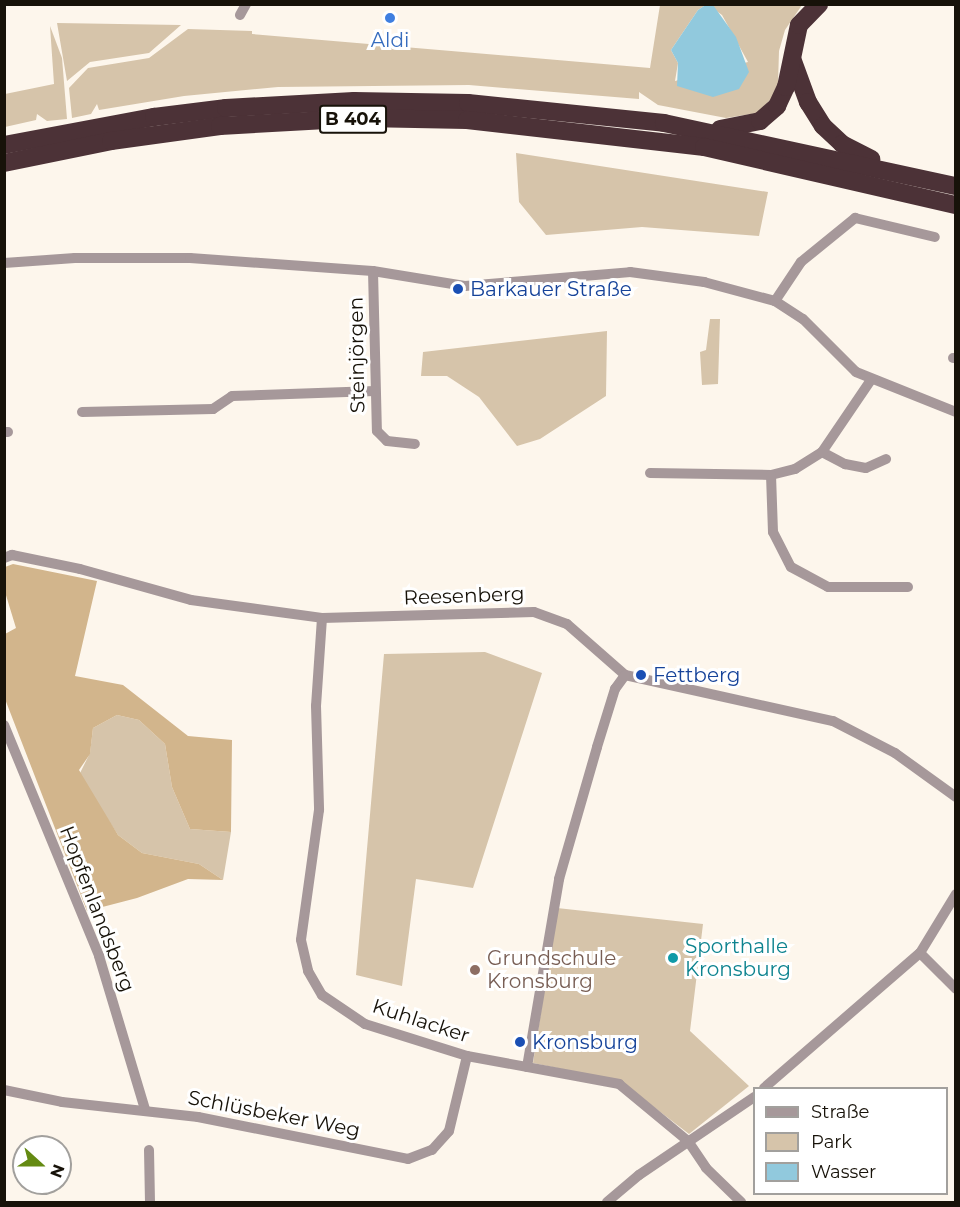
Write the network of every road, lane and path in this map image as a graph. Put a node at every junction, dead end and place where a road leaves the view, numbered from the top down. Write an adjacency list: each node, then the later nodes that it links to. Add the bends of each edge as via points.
1 (246, 4): 3 (street)
2 (819, 4): 4 (highway, via 799,26)
3 (240, 15)
4 (792, 58): 5 (highway, via 784,94 766,118); 8 (highway, via 808,102 826,131 842,144)
5 (706, 131): 6 (highway, B 404, via 524,106 354,101 154,117); 8 (highway, B 404)
6 (4, 145)
7 (4, 163): 10 (highway, B 404, via 111,141 220,126 363,118 467,120 704,147)
8 (897, 172): 9 (highway, B 404)
9 (956, 186)
10 (956, 206)
11 (935, 237): 14 (street, via 855,218 801,262)
12 (4, 263): 13 (street, via 75,258 190,258)
13 (373, 271): 14 (street, via 465,286 630,272 726,286); 16 (street, Steinjörgen)
14 (775, 301): 15 (street, via 803,319 831,349)
15 (871, 380): 18 (street); 20 (street)
16 (375, 391): 17 (street, via 232,396 213,409); 19 (street, Steinjörgen, via 377,430 387,441)
17 (82, 412)
18 (956, 412)
19 (415, 444)
20 (822, 452): 21 (street, via 844,464 866,468); 23 (street, via 795,469)
21 (886, 459)
22 (650, 473): 23 (street)
23 (771, 474): 25 (street, via 772,532 791,567 828,587)
24 (4, 558): 26 (street, Reesenberg, via 12,555 80,569 190,600)
25 (908, 587)
26 (322, 618): 27 (street, Reesenberg, via 534,612 567,624); 33 (street, Kuhlacker, via 316,706 319,820 301,940 308,971 322,995 365,1024)
27 (625, 675): 29 (street, Reesenberg, via 833,721 895,753); 34 (street, via 609,709 559,879)
28 (4, 725): 38 (street, Hopfenlandsberg, via 99,956)
29 (956, 797)
30 (956, 894): 31 (street)
31 (920, 953): 32 (street); 35 (street)
32 (956, 989)
33 (467, 1056): 34 (street, Kuhlacker); 38 (street, Schlüsbeker Weg, via 449,1131 432,1150 408,1160 265,1129)
34 (527, 1067): 39 (street, Kuhlacker, via 619,1084)
35 (766, 1087)
36 (4, 1090): 38 (street, Schlüsbeker Weg, via 62,1102)
37 (753, 1098): 39 (street)
38 (145, 1109)
39 (688, 1141): 42 (street, via 619,1190); 43 (street, Kuhlacker, via 706,1168)
40 (149, 1150): 41 (street)
41 (150, 1203)
42 (607, 1203)
43 (741, 1203)

